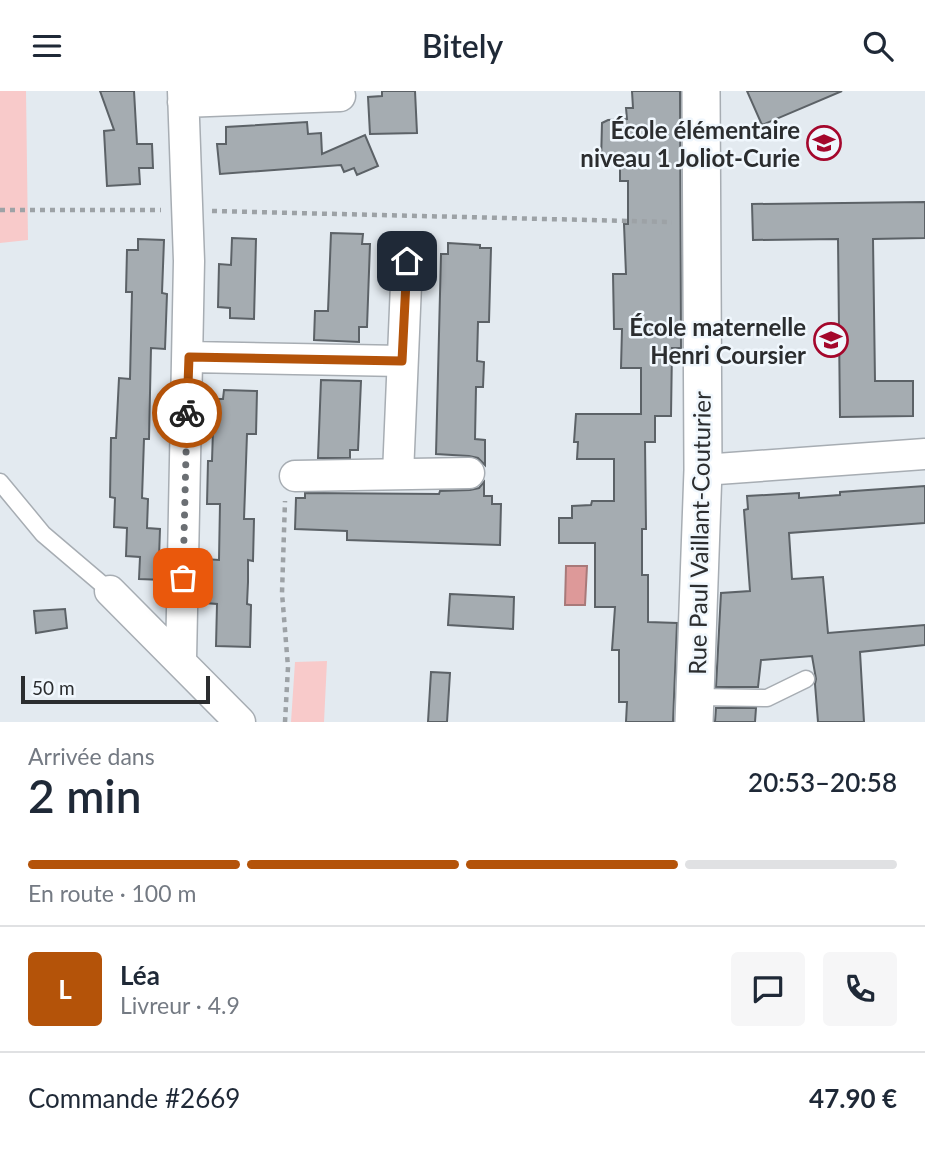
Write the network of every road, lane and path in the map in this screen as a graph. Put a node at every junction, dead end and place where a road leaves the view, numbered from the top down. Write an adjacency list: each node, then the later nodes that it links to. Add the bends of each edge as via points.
1 (701, 91): 6 (street, Rue Paul Vaillant-Couturier)
2 (183, 96): 3 (street); 5 (street)
3 (340, 96)
4 (0, 210): 5 (path)
5 (189, 210): 6 (path); 8 (street)
6 (701, 223): 11 (street, Rue Paul Vaillant-Couturier)
7 (407, 261): 9 (street)
8 (189, 357): 9 (street); 17 (street)
9 (402, 361): 13 (street)
10 (925, 454): 11 (street)
11 (703, 470): 19 (street, Rue Paul Vaillant-Couturier)
12 (469, 473): 13 (street)
13 (398, 474): 14 (street)
14 (295, 476): 21 (path, via 286,483 282,593 288,667)
15 (0, 482): 16 (lane, via 43,534)
16 (110, 591): 17 (street)
17 (181, 660): 20 (street)
18 (806, 679): 19 (lane, via 768,698)
19 (695, 710)
20 (240, 722)
21 (285, 722)

